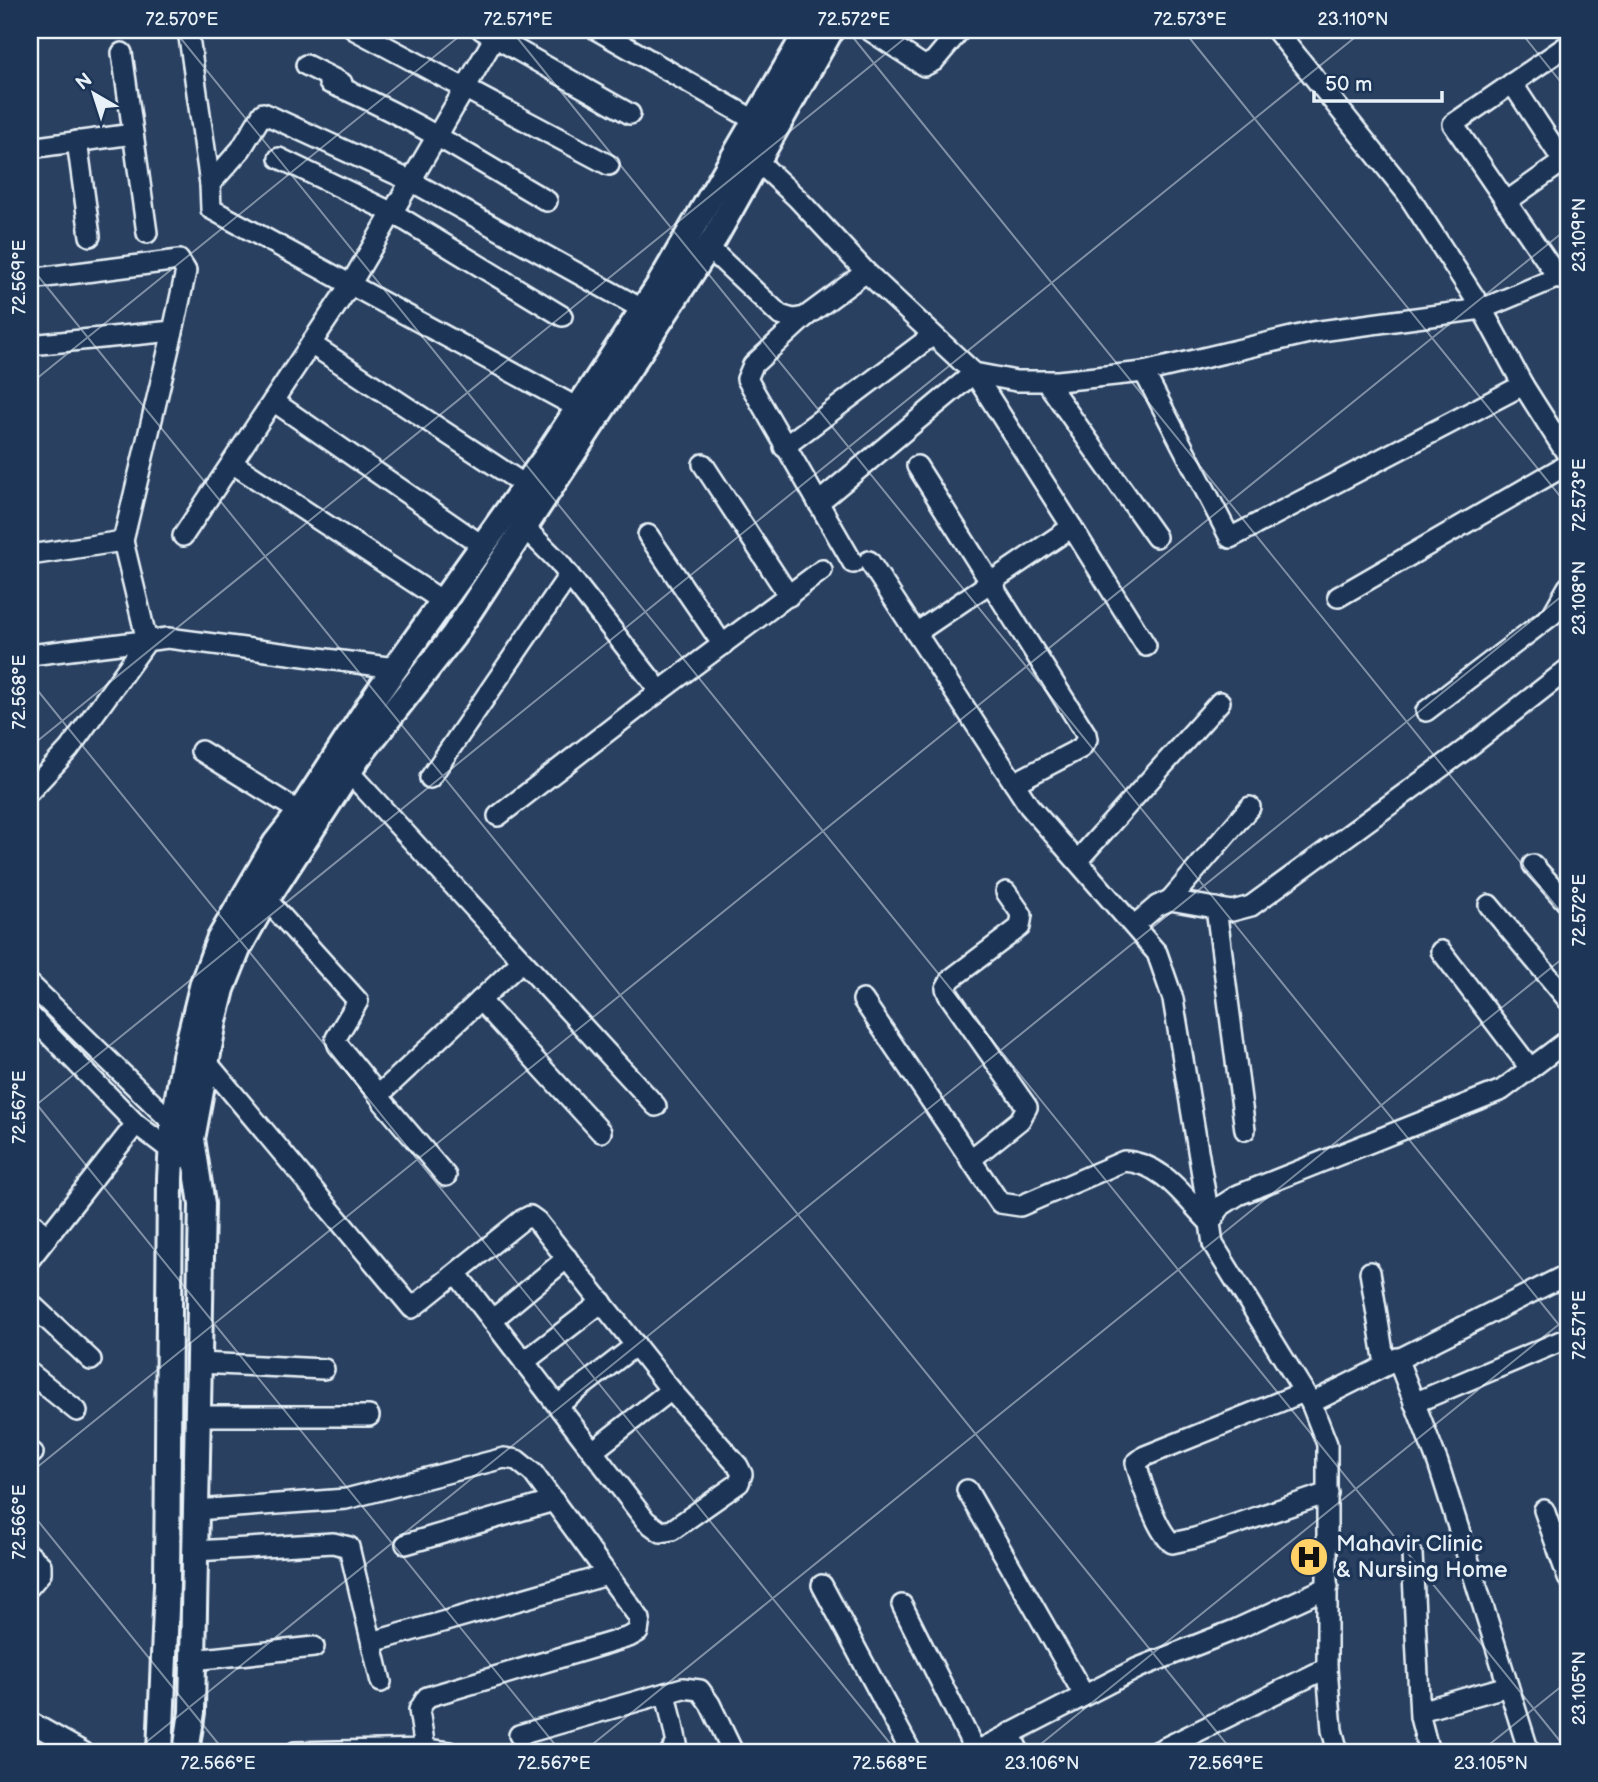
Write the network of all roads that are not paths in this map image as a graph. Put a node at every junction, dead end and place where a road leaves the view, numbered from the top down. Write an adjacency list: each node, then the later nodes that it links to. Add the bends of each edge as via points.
1 (188, 30): 27 (street)
2 (355, 30): 15 (street)
3 (597, 30): 17 (street)
4 (808, 30): 17 (main road)
5 (831, 30): 22 (main road)
6 (869, 30): 7 (street, via 924,66 934,61)
7 (960, 30)
8 (1276, 30): 39 (street, via 1406,192)
9 (492, 32): 15 (street); 16 (street)
10 (1568, 45): 14 (street)
11 (122, 53): 18 (street)
12 (306, 65): 19 (street)
13 (329, 83): 19 (street)
14 (1513, 83): 24 (street); 29 (street, via 1453,124)
15 (464, 89): 19 (street); 25 (street)
16 (630, 114)
17 (754, 120): 22 (main road)
18 (133, 134): 20 (street); 31 (street)
19 (438, 135): 26 (street); 28 (street)
20 (77, 141): 21 (street); 32 (street)
21 (30, 148)
22 (748, 152): 33 (main road); 34 (street); 38 (main road)
23 (279, 158): 30 (street)
24 (1566, 159): 29 (street)
25 (609, 164)
26 (411, 181): 27 (street, via 263,113 241,149); 30 (street); 38 (street)
27 (210, 184): 37 (street, via 211,209)
28 (547, 201)
29 (1506, 202): 35 (street)
30 (393, 213): 37 (street); 40 (street)
31 (147, 233)
32 (90, 236)
33 (708, 247): 41 (street, via 780,315); 60 (main road)
34 (866, 272): 41 (street); 43 (street)
35 (1564, 276): 39 (street)
36 (30, 279): 42 (street, via 179,260 186,271)
37 (350, 285): 44 (street); 51 (street)
38 (642, 309): 51 (main road)
39 (1482, 309): 46 (street, via 1313,332); 49 (street)
40 (562, 316)
41 (805, 317): 52 (street, via 753,365 747,379)
42 (173, 331): 45 (street); 65 (street)
43 (933, 335): 47 (street); 52 (street)
44 (311, 344): 50 (street); 58 (street)
45 (30, 345)
46 (1144, 372): 48 (street); 49 (street, via 1230,538)
47 (974, 373): 48 (street); 59 (street); 61 (street)
48 (1046, 381): 64 (street)
49 (1523, 384): 53 (street)
50 (274, 401): 54 (street); 66 (street)
51 (578, 408): 58 (main road)
52 (784, 446): 59 (street)
53 (1568, 456)
54 (232, 463): 63 (street); 74 (street)
55 (703, 464): 72 (street)
56 (1568, 464): 73 (street)
57 (917, 466): 70 (street)
58 (525, 485): 66 (main road)
59 (818, 503): 75 (street)
60 (523, 526): 69 (street); 86 (main road, via 453,636)
61 (1072, 527): 70 (street); 78 (street)
62 (648, 535): 77 (street)
63 (183, 536)
64 (1156, 537)
65 (123, 541): 67 (street); 76 (street)
66 (483, 546): 74 (main road)
67 (30, 555)
68 (822, 570): 72 (street)
69 (569, 575): 82 (street); 87 (street)
70 (989, 583): 75 (street); 88 (street, via 1087,739 1081,748)
71 (1568, 587): 84 (street, via 1552,615)
72 (789, 596): 77 (street)
73 (1338, 597)
74 (444, 602): 80 (main road)
75 (916, 633): 88 (street)
76 (147, 641): 79 (street); 80 (street, via 168,638); 89 (street, via 69,749)
77 (723, 645): 82 (street)
78 (1146, 646)
79 (30, 655)
80 (395, 668): 91 (main road)
81 (1568, 669): 100 (street, via 1251,906 1232,911)
82 (660, 691): 92 (street)
83 (1220, 702): 93 (street)
84 (1426, 711)
85 (201, 751): 91 (street)
86 (349, 772): 96 (main road); 103 (street)
87 (430, 778)
88 (1014, 783): 93 (street)
89 (30, 792)
90 (1250, 807): 97 (street)
91 (300, 812): 117 (main road, via 275,844 219,940 203,983 185,1056)
92 (498, 816)
93 (1078, 860): 101 (street)
94 (1533, 865): 98 (street)
95 (1006, 892): 118 (street, via 1022,915 1020,927 951,979 946,988 1027,1107 1020,1120)
96 (266, 899): 110 (main road, via 222,989); 112 (street, via 358,1001 337,1038 338,1045)
97 (1170, 900): 100 (street); 101 (street)
98 (1568, 904)
99 (1489, 905): 107 (street)
100 (1216, 908): 115 (street)
101 (1136, 924): 121 (street, via 1157,953 1173,999)
102 (1441, 951): 111 (street)
103 (522, 961): 105 (street); 113 (street)
104 (30, 984): 117 (street)
105 (480, 1000): 112 (street, via 383,1088); 116 (street)
106 (863, 1000): 118 (street)
107 (1568, 1000)
108 (30, 1015): 114 (street)
109 (1568, 1040): 111 (street)
110 (205, 1060): 117 (main road); 126 (street, via 412,1308)
111 (1530, 1068): 121 (street, via 1502,1090 1238,1195 1221,1206)
112 (380, 1097): 119 (street)
113 (656, 1105)
114 (136, 1124): 117 (street); 122 (street)
115 (1245, 1130)
116 (601, 1132)
117 (179, 1138): 136 (main road, via 195,1170 202,1204); 176 (main road, via 167,1229 167,1584)
118 (970, 1160): 121 (street, via 1000,1203 1020,1206 1124,1161 1137,1161 1154,1166)
119 (446, 1176)
120 (30, 1221): 122 (street)
121 (1210, 1223): 140 (street, via 1213,1244)
122 (47, 1237): 124 (street)
123 (567, 1258): 126 (street, via 530,1216); 128 (street); 130 (street)
124 (30, 1259)
125 (1370, 1272): 134 (street)
126 (456, 1273): 130 (street)
127 (1562, 1276): 134 (street)
128 (602, 1302): 132 (street); 135 (street)
129 (30, 1303): 133 (street)
130 (492, 1320): 135 (street)
131 (1568, 1338): 141 (street)
132 (636, 1345): 139 (street); 142 (street)
133 (91, 1360)
134 (1391, 1361): 140 (street); 141 (street)
135 (524, 1362): 142 (street)
136 (199, 1363): 137 (street); 144 (main road)
137 (324, 1369)
138 (30, 1373): 143 (street)
139 (671, 1390): 146 (street); 146 (street, via 738,1466 739,1483 671,1530 661,1532 646,1521)
140 (1307, 1397): 148 (street, via 1327,1444); 148 (street, via 1136,1463 1158,1522 1172,1543)
141 (1414, 1403): 167 (street, via 1438,1462)
142 (558, 1405): 146 (street)
143 (77, 1411)
144 (198, 1416): 145 (street); 150 (main road)
145 (369, 1416)
146 (593, 1451)
147 (967, 1490): 169 (street)
148 (1328, 1493): 160 (street)
149 (554, 1501): 150 (street, via 533,1473 517,1460 504,1458 346,1499); 152 (street); 156 (street)
150 (196, 1510): 153 (main road)
151 (1544, 1510): 157 (street)
152 (406, 1544)
153 (195, 1551): 162 (street, via 344,1544 351,1550); 164 (main road)
154 (1412, 1554): 170 (street)
155 (30, 1555): 159 (street, via 41,1565 41,1573)
156 (607, 1575): 162 (street); 174 (street, via 640,1619 638,1632 427,1697 419,1710)
157 (1568, 1578)
158 (822, 1585): 183 (street)
159 (30, 1586)
160 (1328, 1587): 165 (street); 169 (street)
161 (902, 1605): 184 (street)
162 (372, 1642): 166 (street)
163 (314, 1647): 164 (street)
164 (193, 1660): 177 (main road)
165 (1327, 1668): 186 (street); 187 (street)
166 (382, 1682)
167 (1508, 1686): 170 (street); 189 (street)
168 (666, 1693): 173 (street); 181 (street, via 677,1744); 182 (street, via 700,1690)
169 (1084, 1695): 172 (street)
170 (1420, 1711): 188 (street)
171 (30, 1722): 175 (street)
172 (1010, 1733): 184 (street); 185 (street)
173 (519, 1735)
174 (425, 1749): 179 (street); 180 (street)
175 (83, 1752)
176 (160, 1752)
177 (186, 1752): 178 (street)
178 (205, 1752)
179 (295, 1752)
180 (450, 1752)
181 (671, 1752)
182 (733, 1752)
183 (911, 1752)
184 (975, 1752)
185 (1019, 1752)
186 (1156, 1752)
187 (1338, 1752)
188 (1429, 1752)
189 (1529, 1752)

